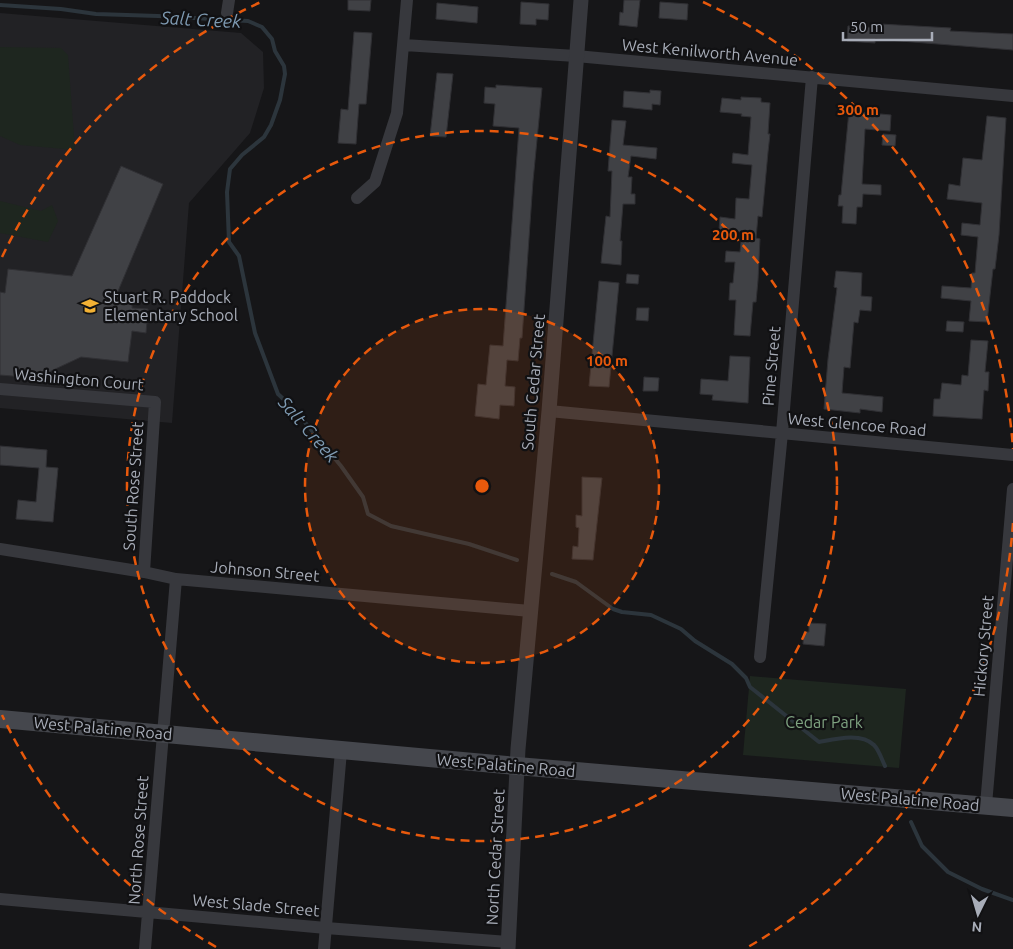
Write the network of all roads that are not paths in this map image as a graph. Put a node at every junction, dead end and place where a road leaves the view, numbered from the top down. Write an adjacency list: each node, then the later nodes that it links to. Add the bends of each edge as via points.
1 (229, 0): 4 (street)
2 (407, 0): 5 (street)
3 (581, 0): 6 (street, South Cedar Street)
4 (227, 13)
5 (404, 44): 6 (street, West Kenilworth Avenue); 9 (street, via 397,112 375,182)
6 (576, 56): 7 (street, West Kenilworth Avenue); 12 (street, South Cedar Street)
7 (812, 77): 8 (street, West Kenilworth Avenue); 13 (street, Pine Street)
8 (1013, 96)
9 (357, 198)
10 (0, 388): 11 (street, Washington Court)
11 (155, 402): 17 (street, South Rose Street)
12 (549, 411): 13 (street, West Glencoe Road); 19 (street, South Cedar Street)
13 (782, 433): 14 (street, West Glencoe Road); 20 (street, Pine Street)
14 (1013, 455)
15 (1013, 489): 25 (street, Hickory Street)
16 (0, 550): 17 (street, Johnson Street)
17 (144, 572): 18 (street, Johnson Street)
18 (176, 579): 19 (street, Johnson Street); 22 (street)
19 (530, 611): 24 (street, South Cedar Street)
20 (760, 657)
21 (0, 719): 22 (main road, West Palatine Road)
22 (162, 734): 23 (main road, West Palatine Road); 28 (street, North Rose Street)
23 (341, 751): 24 (main road, West Palatine Road); 29 (street)
24 (517, 766): 25 (main road, West Palatine Road); 30 (street, North Cedar Street)
25 (986, 805): 26 (main road, West Palatine Road)
26 (1013, 808)
27 (0, 899): 28 (street, West Slade Street)
28 (149, 912): 29 (street, West Slade Street); 31 (street, North Rose Street)
29 (326, 928): 30 (street, West Slade Street); 32 (street)
30 (508, 945)
31 (145, 949)
32 (324, 949)

